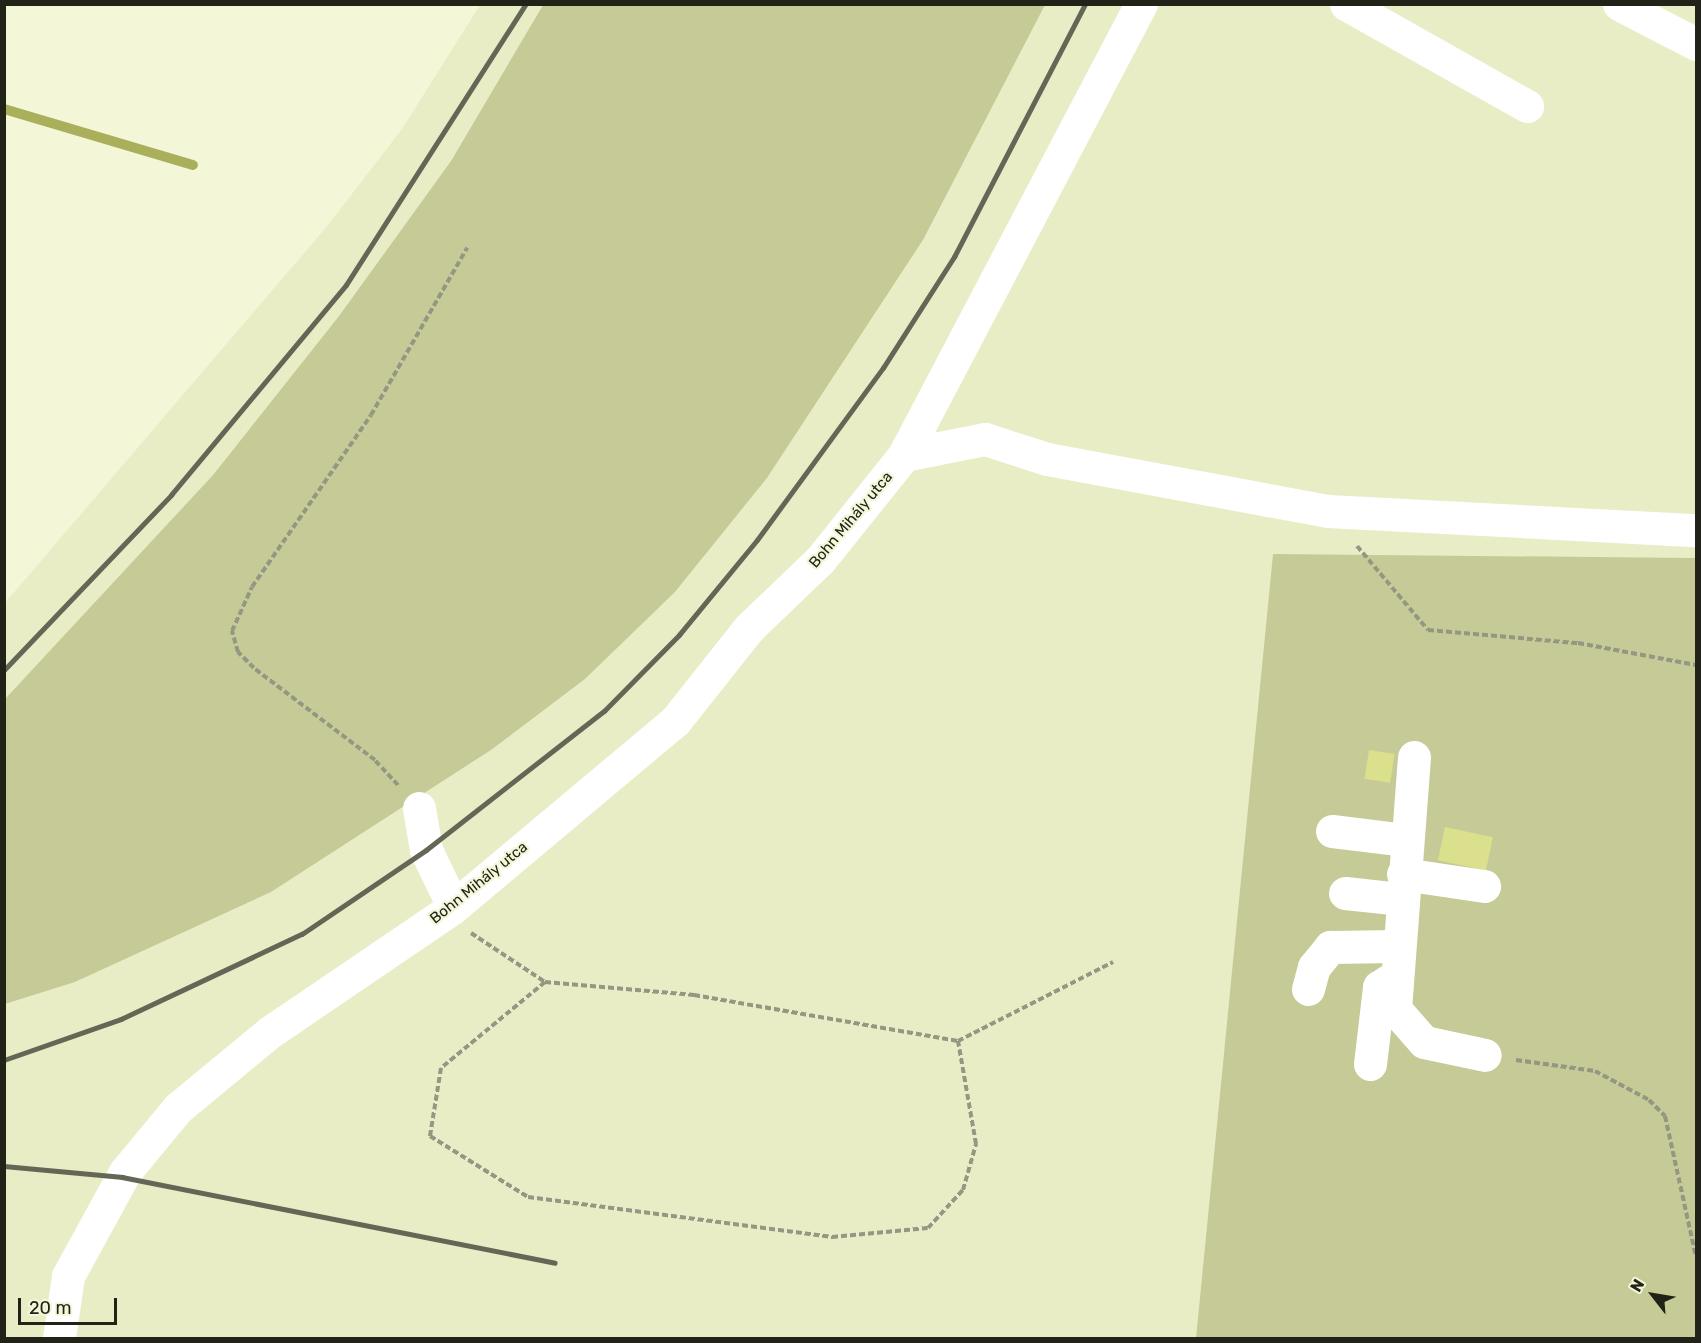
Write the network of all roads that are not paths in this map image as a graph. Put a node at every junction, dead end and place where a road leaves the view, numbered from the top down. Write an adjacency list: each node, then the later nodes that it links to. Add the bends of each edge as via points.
1 (1141, 4): 6 (street, Bohn Mihály utca)
2 (1346, 4): 5 (street)
3 (1618, 4): 4 (street)
4 (1696, 44)
5 (1527, 106)
6 (904, 455): 7 (street, via 985,439 1047,459 1328,511); 15 (street, Bohn Mihály utca, via 820,560 749,628 676,720)
7 (1696, 530)
8 (1414, 757): 11 (street)
9 (419, 808): 15 (street, via 426,850)
10 (1332, 831): 11 (street)
11 (1406, 840): 12 (street)
12 (1402, 886): 13 (street); 14 (street); 16 (street)
13 (1484, 886)
14 (1345, 893)
15 (452, 908): 21 (street, Bohn Mihály utca, via 270,1032 178,1108 125,1172 68,1276)
16 (1396, 946): 17 (street); 18 (street, via 1330,947 1314,967)
17 (1393, 979): 19 (street, via 1395,1009 1417,1038 1443,1050); 20 (street, via 1379,987)
18 (1308, 989)
19 (1485, 1055)
20 (1370, 1064)
21 (59, 1338)

